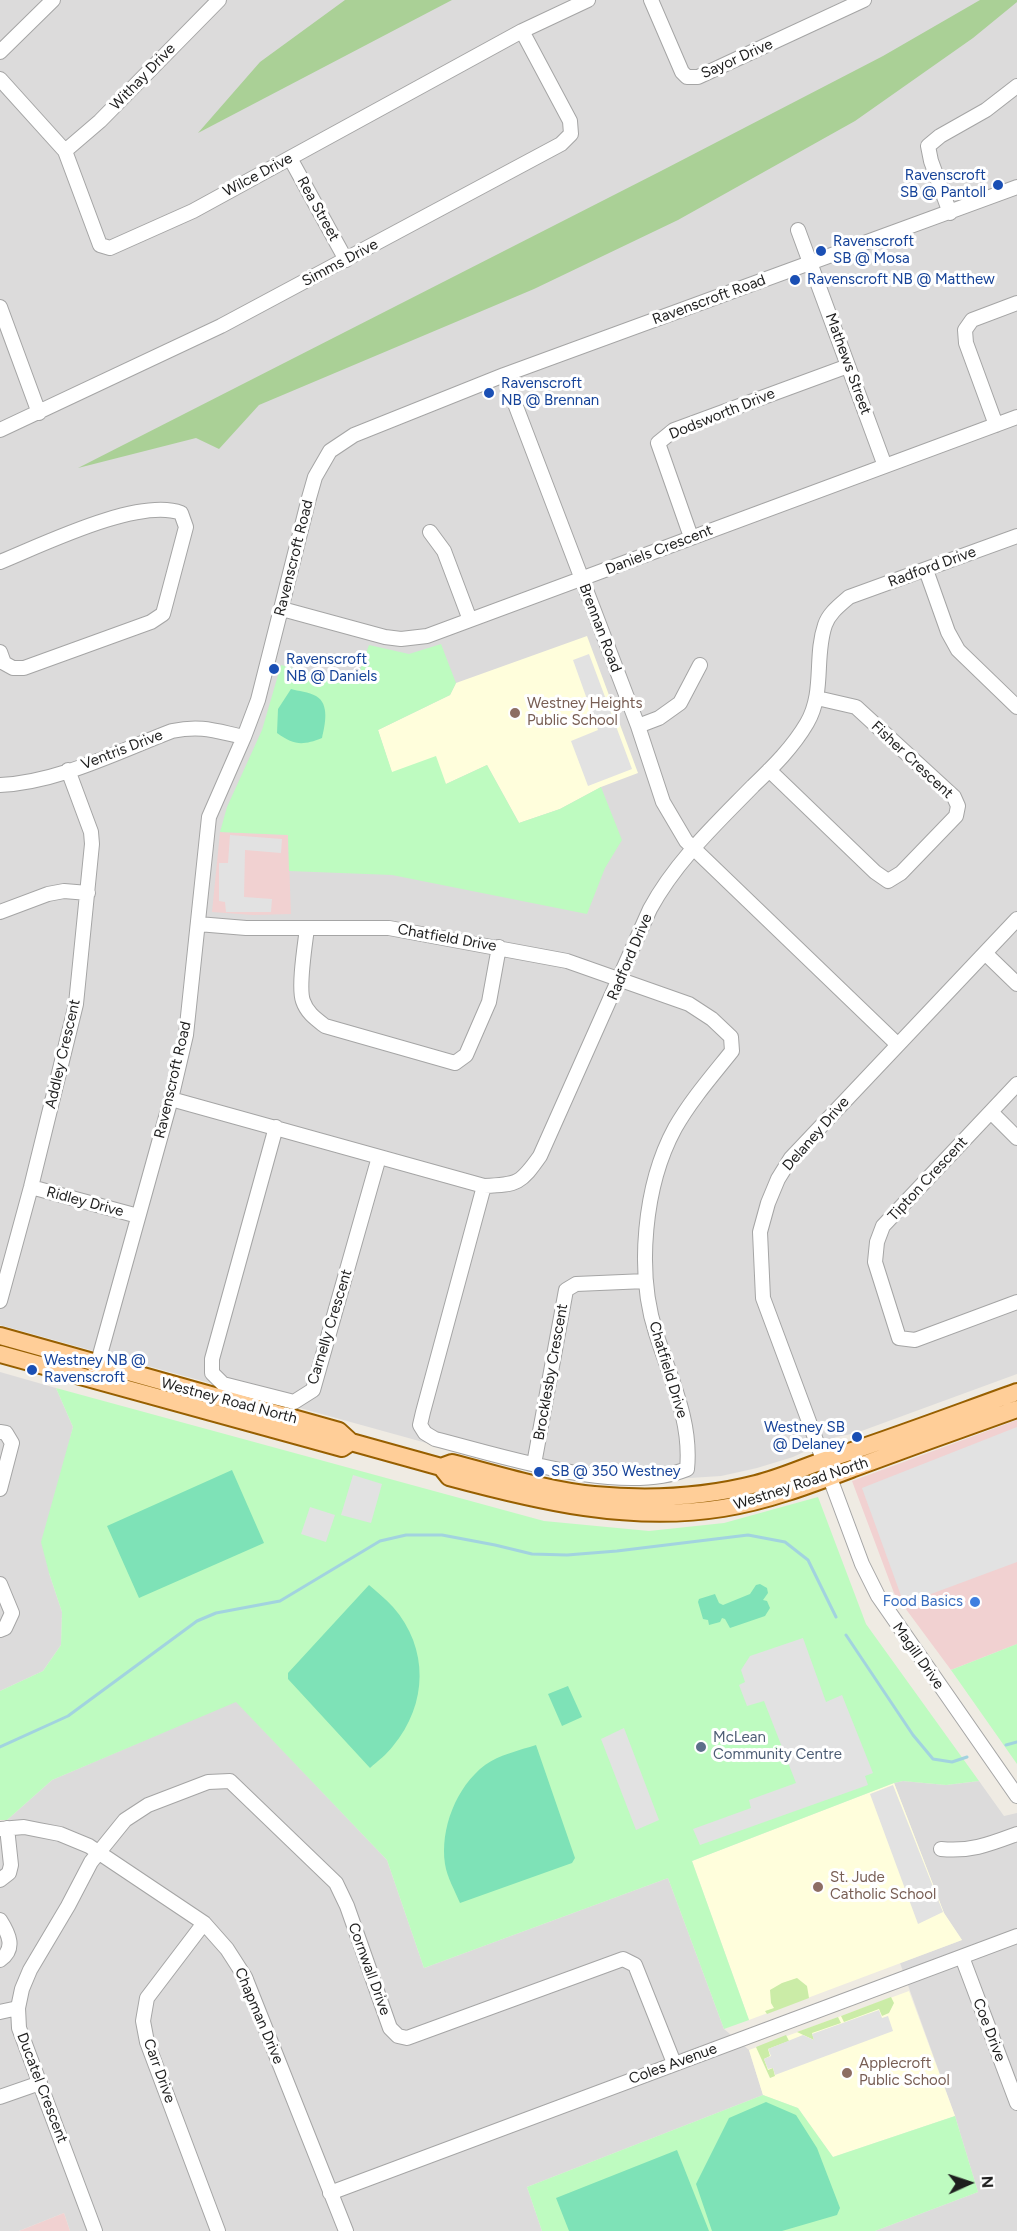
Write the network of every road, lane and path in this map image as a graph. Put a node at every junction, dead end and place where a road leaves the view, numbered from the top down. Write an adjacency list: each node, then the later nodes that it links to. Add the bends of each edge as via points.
1 (53, 0): 7 (street)
2 (219, 0): 10 (street, Withay Drive, via 100,121)
3 (588, 0): 6 (street, Wilce Drive)
4 (651, 0): 5 (street, Sayor Drive, via 687,77 698,77)
5 (864, 0)
6 (522, 31): 11 (street, Wilce Drive); 15 (street, Simms Drive, via 570,121 571,134 561,144)
7 (0, 52)
8 (0, 79): 10 (street, Wilce Drive)
9 (1017, 86): 13 (street, via 928,146)
10 (65, 151): 11 (street, Wilce Drive, via 100,245 110,248 193,211)
11 (290, 158): 15 (street, Rea Street)
12 (1017, 187): 13 (street, Ravenscroft Road)
13 (950, 213): 16 (street, Ravenscroft Road)
14 (798, 231): 16 (street, Mathews Street)
15 (346, 260): 21 (street, Simms Drive, via 221,326)
16 (810, 264): 19 (street, Mathews Street); 20 (street, Ravenscroft Road)
17 (1017, 303): 23 (street, via 972,320 965,330 966,343)
18 (0, 307): 21 (street)
19 (848, 366): 25 (street, Mathews Street); 28 (street, Dodsworth Drive, via 674,430 658,443)
20 (504, 375): 31 (street, Brennan Road); 32 (street, Ravenscroft Road, via 354,435 330,451 315,477)
21 (39, 413): 24 (street, Simms Drive)
22 (1017, 417): 23 (street, Daniels Crescent)
23 (996, 425): 25 (street, Daniels Crescent)
24 (0, 430)
25 (885, 466): 28 (street, Daniels Crescent)
26 (430, 532): 33 (street, via 444,551)
27 (1017, 536): 30 (street, Radford Drive)
28 (691, 537): 31 (street, Daniels Crescent)
29 (0, 562): 34 (street, via 107,519 171,509 181,513 186,527 163,614 151,622 24,668 4,663)
30 (926, 570): 36 (street, Radford Drive, via 849,597 834,610 820,650); 37 (street, via 958,650)
31 (582, 579): 33 (street, Daniels Crescent); 38 (street, Brennan Road)
32 (282, 609): 33 (street, Daniels Crescent, via 401,639 427,636); 39 (street, Ravenscroft Road)
33 (470, 620)
34 (0, 652)
35 (700, 665): 38 (street, via 680,703 659,718)
36 (817, 698): 41 (street, Radford Drive, via 793,744); 41 (street, Fisher Crescent, via 856,707 954,797 958,806 956,816 901,873 888,881)
37 (1017, 707)
38 (638, 726): 43 (street, Brennan Road, via 663,802)
39 (244, 737): 40 (street, Ventris Drive, via 204,727 172,731); 47 (street, Ravenscroft Road, via 209,817)
40 (68, 770): 42 (street, Ventris Drive, via 23,784); 44 (street, Addley Crescent, via 91,832)
41 (769, 770): 43 (street, Radford Drive)
42 (0, 785)
43 (693, 850): 51 (street, Radford Drive, via 663,886 650,909); 53 (street, Brennan Road)
44 (88, 892): 45 (street, via 48,894); 61 (street, Addley Crescent, via 76,1004)
45 (0, 912)
46 (1017, 919): 50 (street, Delaney Drive)
47 (198, 924): 48 (street, Chatfield Drive); 55 (street, Ravenscroft Road, via 186,1035)
48 (307, 928): 49 (street, Chatfield Drive, via 389,928); 49 (street, via 302,1000 311,1015 325,1026 455,1063 466,1055 489,1002)
49 (499, 947): 51 (street, Chatfield Drive, via 567,960)
50 (985, 953): 52 (street); 53 (street, Delaney Drive)
51 (620, 980): 60 (street, Radford Drive, via 540,1156 525,1177 510,1185); 63 (street, Chatfield Drive, via 689,1004 731,1037 732,1052 699,1091 664,1154 647,1223)
52 (1017, 984)
53 (897, 1044): 73 (street, Delaney Drive, via 791,1158 778,1179 760,1232 763,1298)
54 (1017, 1084): 56 (street, Tipton Crescent)
55 (171, 1099): 57 (street, Radford Drive); 62 (street, Ravenscroft Road)
56 (991, 1112): 58 (street); 65 (street, Tipton Crescent, via 883,1226 875,1262 899,1338 907,1341)
57 (276, 1127): 59 (street, Radford Drive); 59 (street, Carnelly Crescent, via 212,1359 212,1373 223,1384 294,1402 313,1390)
58 (1017, 1138)
59 (379, 1157): 60 (street, Radford Drive)
60 (484, 1186): 72 (street, Chatfield Drive, via 420,1425 435,1439)
61 (31, 1187): 62 (street, Ridley Drive); 64 (street, Addley Crescent)
62 (138, 1216): 68 (street, Ravenscroft Road)
63 (646, 1281): 72 (street, Brocklesby Crescent, via 576,1284 566,1290); 72 (street, Chatfield Drive, via 655,1331 683,1411 687,1469 672,1475 611,1479)
64 (0, 1301)
65 (1017, 1302)
66 (0, 1336): 68 (main road, Westney Road North)
67 (0, 1354): 68 (main road, Westney Road North)
68 (95, 1372): 73 (main road, Westney Road North, via 339,1431 351,1442 441,1467 449,1477 581,1507 644,1513 722,1508 759,1501)
69 (1017, 1392): 73 (main road, Westney Road North, via 896,1437)
70 (1017, 1409): 73 (main road, Westney Road North)
71 (0, 1432): 74 (street, via 6,1433 12,1443)
72 (534, 1464)
73 (826, 1470): 77 (street, Magill Drive, via 878,1596)
74 (0, 1489)
75 (0, 1584): 76 (street, via 12,1613)
76 (0, 1630)
77 (1017, 1796)
78 (4, 1829): 81 (street, Chapman Drive, via 24,1827 60,1834); 82 (street, via 11,1865 9,1873)
79 (1017, 1834): 80 (street, via 977,1849)
80 (941, 1849)
81 (99, 1853): 84 (street, Chapman Drive); 88 (street, Ducatel Crescent, via 30,1970); 90 (street, Cornwall Drive, via 124,1820 148,1805 208,1782 230,1782 336,1882 390,2028 398,2036 407,2038 623,1959 635,1965)
82 (0, 1880)
83 (0, 1920): 87 (street, via 10,1947 7,1956)
84 (204, 1923): 94 (street, Chapman Drive, via 245,1977); 96 (street, Carr Drive, via 147,1998 143,2021 147,2042)
85 (1017, 1936): 86 (street, Coles Avenue)
86 (962, 1957): 90 (street, Coles Avenue); 93 (street, Coe Drive)
87 (0, 1960)
88 (18, 2008): 89 (street); 91 (street, Ducatel Crescent, via 19,2028)
89 (0, 2012)
90 (674, 2063): 94 (street, Coles Avenue)
91 (40, 2083): 92 (street); 95 (street, Ducatel Crescent)
92 (0, 2097)
93 (1017, 2103)
94 (330, 2193): 97 (street, Chapman Drive)
95 (94, 2231)
96 (218, 2231)
97 (346, 2231)

